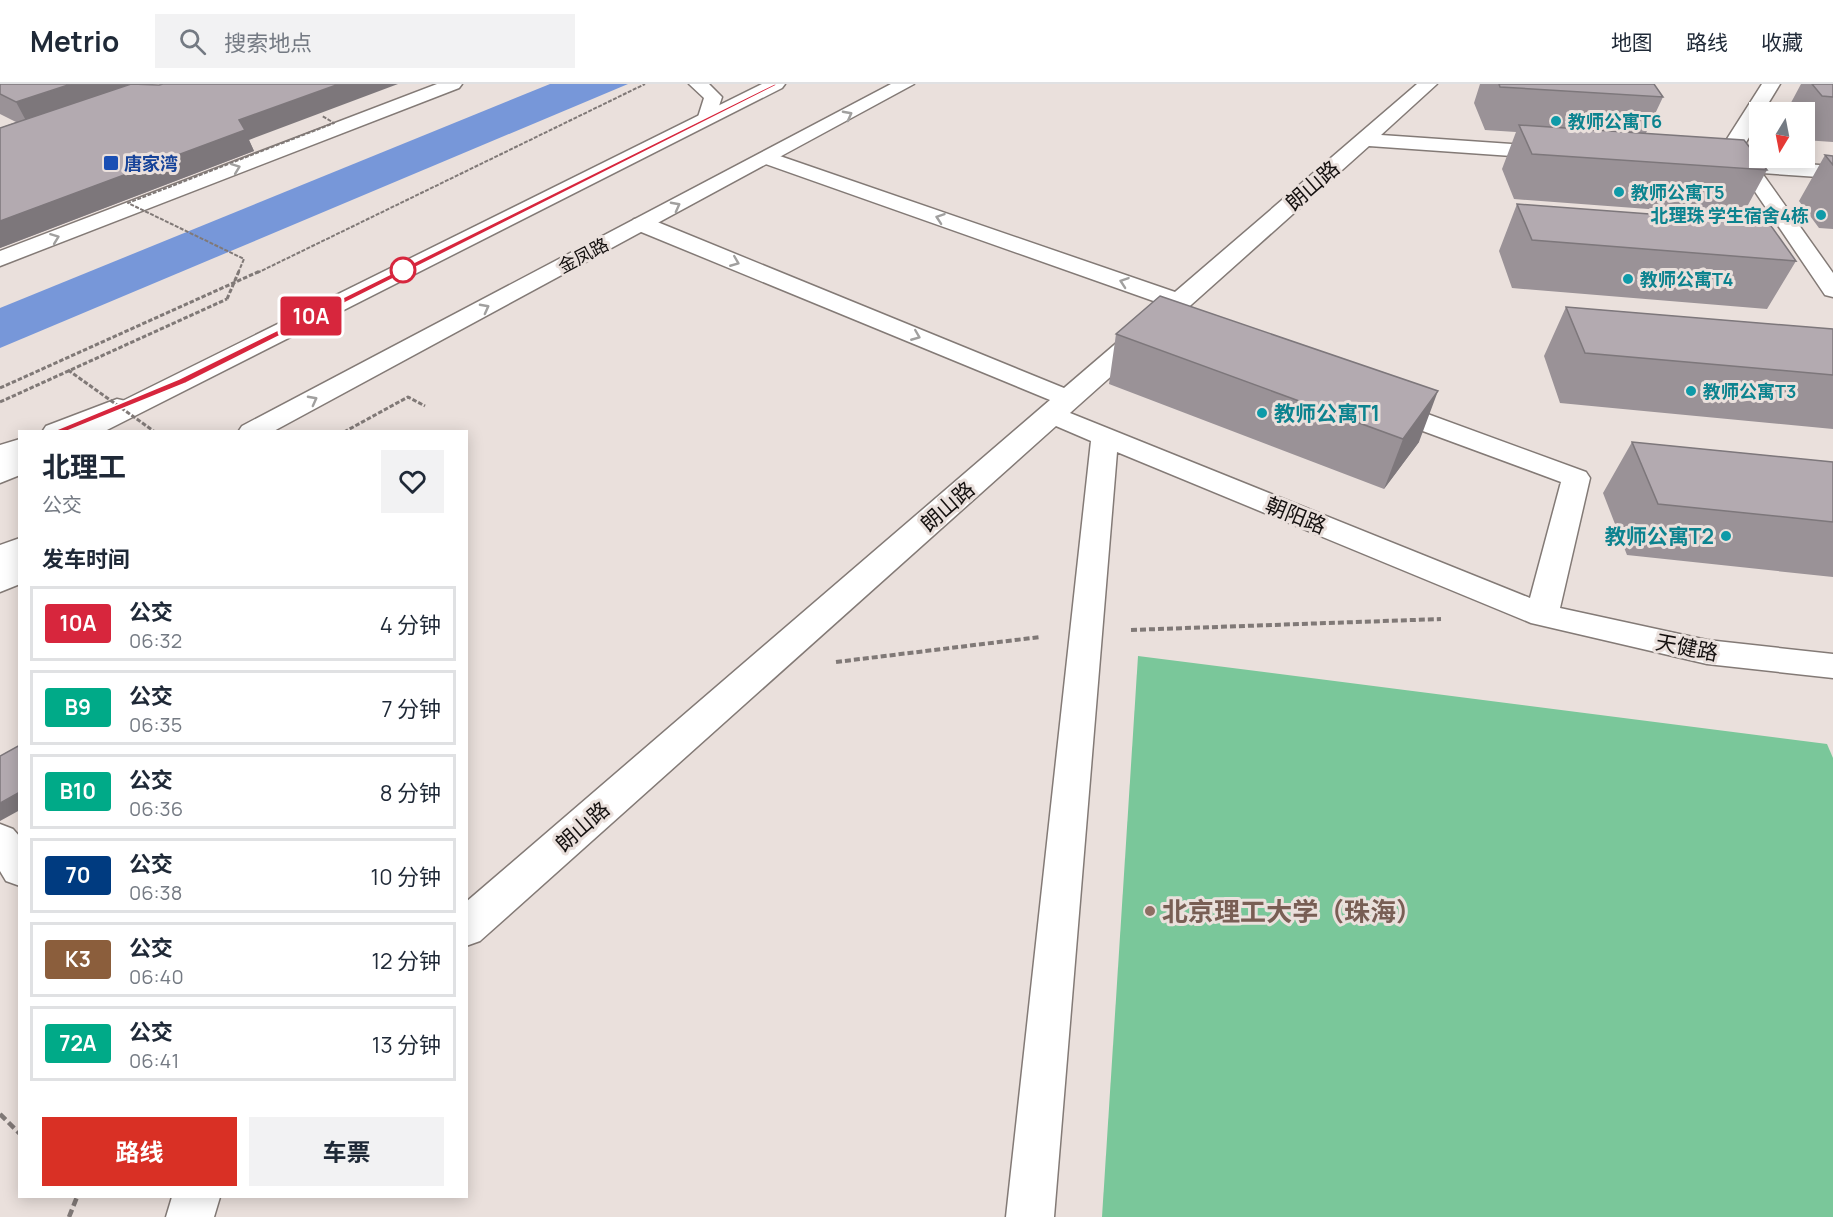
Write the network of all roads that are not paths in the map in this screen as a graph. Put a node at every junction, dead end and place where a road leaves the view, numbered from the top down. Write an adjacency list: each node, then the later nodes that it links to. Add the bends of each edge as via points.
1 (453, 84): 16 (main road, one-way to 1)
2 (698, 84): 7 (main road, via 713,97)
3 (776, 84): 7 (main road)
4 (905, 84): 10 (main road, 金凤路, one-way to 4)
5 (1428, 84): 8 (main road, 朗山路)
6 (1771, 84): 12 (main road)
7 (707, 117): 19 (main road)
8 (1364, 140): 9 (main road); 18 (main road, 朗山路)
9 (1568, 154)
10 (767, 158): 15 (main road, 金凤路, one-way to 10); 18 (main road, one-way to 10)
11 (1699, 163): 12 (main road)
12 (1723, 165): 13 (main road)
13 (1747, 166): 14 (main road); 17 (main road)
14 (1833, 172)
15 (642, 224): 21 (main road, 朝阳路, one-way to 21); 24 (main road, 金凤路, one-way to 15)
16 (0, 259)
17 (1833, 290)
18 (1180, 302): 21 (main road, 朗山路, via 1166,327)
19 (183, 381): 22 (main road); 23 (main road)
20 (1354, 397): 34 (main road, via 1576,478)
21 (1060, 407): 25 (main road, 朝阳路); 38 (main road, 朗山路)
22 (61, 430)
23 (86, 430)
24 (256, 430)
25 (1105, 438): 34 (main road, 朝阳路); 41 (main road)
26 (18, 448): 27 (main road)
27 (0, 455)
28 (18, 465): 29 (main road)
29 (0, 474)
30 (18, 549): 31 (main road)
31 (0, 558)
32 (18, 571): 33 (main road)
33 (0, 581)
34 (1542, 615): 35 (main road, 天健路, via 1707,652)
35 (1833, 666)
36 (0, 840): 37 (main road)
37 (18, 866)
38 (468, 926)
39 (196, 1198): 40 (main road)
40 (190, 1217)
41 (1030, 1217)

